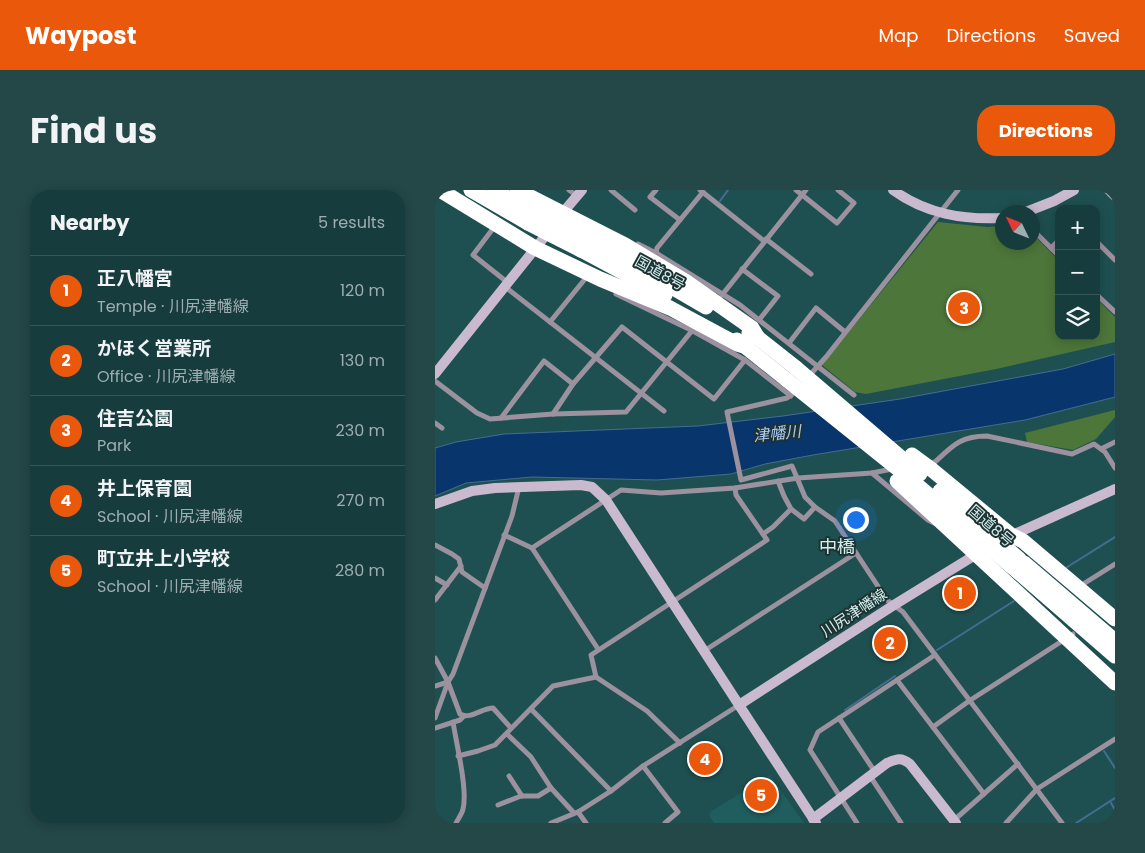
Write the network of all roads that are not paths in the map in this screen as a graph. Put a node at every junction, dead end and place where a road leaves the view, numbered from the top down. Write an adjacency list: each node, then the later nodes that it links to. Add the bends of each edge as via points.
1 (440, 190): 18 (highway)
2 (471, 190): 20 (highway, 国道8号)
3 (493, 190): 20 (highway, 国道8号)
4 (517, 190): 20 (highway)
5 (611, 190): 21 (street)
6 (655, 190): 25 (street, via 650,197)
7 (796, 190): 15 (street)
8 (837, 190): 15 (street, via 854,203 837,223)
9 (893, 190): 22 (street)
10 (958, 190): 22 (street)
11 (1074, 190): 19 (street)
12 (1109, 190): 16 (street)
13 (702, 191): 25 (street); 29 (street)
14 (576, 192): 23 (street)
15 (804, 192): 29 (street)
16 (1115, 196)
17 (435, 199): 18 (highway)
18 (461, 204): 26 (highway)
19 (1040, 206)
20 (531, 207): 23 (highway); 30 (highway, 国道8号, bridge)
21 (635, 210)
22 (940, 213): 24 (street); 49 (street)
23 (563, 214): 27 (highway); 33 (street)
24 (995, 218)
25 (680, 220): 36 (street)
26 (495, 224): 33 (highway); 41 (street, via 473,255)
27 (603, 233): 36 (street, via 606,230); 50 (highway, via 685,281 752,328)
28 (1040, 237): 34 (street)
29 (765, 240): 38 (street); 39 (street)
30 (580, 243): 50 (highway, 国道8号, via 634,265); 52 (highway, 国道8号, via 693,310)
31 (1055, 244): 34 (street)
32 (1100, 245): 37 (street)
33 (535, 248): 40 (highway); 41 (street)
34 (1051, 248): 35 (street)
35 (1055, 252)
36 (656, 253): 44 (street)
37 (1115, 260)
38 (742, 269): 44 (street); 46 (street, via 778,296)
39 (811, 274)
40 (589, 279): 47 (street); 52 (highway, via 670,308 737,344)
41 (506, 284): 47 (street); 56 (street)
42 (608, 290): 48 (street)
43 (1097, 295): 45 (street)
44 (721, 296): 46 (street)
45 (1115, 312)
46 (759, 320): 51 (street)
47 (551, 322): 53 (street)
48 (694, 329): 52 (street); 54 (street)
49 (845, 332): 51 (street, via 816,308); 55 (street)
50 (758, 338): 57 (highway, 国道8号)
51 (789, 343): 55 (street)
52 (745, 353): 54 (street, via 714,399); 57 (highway, 国道8号); 62 (street)
53 (596, 357): 54 (street, via 622,327); 59 (street); 60 (street)
54 (667, 363): 60 (street)
55 (817, 366): 57 (street); 61 (street)
56 (435, 374)
57 (797, 379): 62 (street); 63 (highway, 国道8号, bridge)
58 (435, 381): 66 (street, via 477,413 490,419)
59 (573, 384): 65 (street); 66 (street, via 544,361)
60 (642, 394): 64 (street); 65 (street, via 626,412)
61 (854, 395)
62 (791, 396): 76 (street, via 727,412 741,480 792,466)
63 (826, 404): 72 (highway, 国道8号, bridge, via 844,403 853,408); 75 (highway, 国道8号, bridge)
64 (664, 411)
65 (553, 414): 66 (street)
66 (501, 418)
67 (435, 423): 68 (street)
68 (442, 428)
69 (1115, 442): 70 (street)
70 (1101, 449): 71 (street); 72 (street, via 1094,444 1072,454 977,436 956,442)
71 (1115, 468)
72 (932, 469): 73 (street); 82 (highway); 87 (highway, 国道8号)
73 (872, 473): 76 (street); 86 (street, via 927,520)
74 (949, 475): 82 (street, via 963,488)
75 (900, 477): 86 (highway); 87 (highway, 国道8号)
76 (798, 478): 77 (street); 84 (street, via 805,497)
77 (778, 481): 79 (street); 85 (street)
78 (519, 487): 81 (street, via 581,485 592,487); 83 (street, via 472,491); 89 (street)
79 (735, 488): 81 (street, via 661,493 621,490); 88 (street, via 736,495)
80 (1115, 489): 90 (street, 川尻津幡線)
81 (606, 500): 92 (street); 103 (street)
82 (971, 502): 90 (highway)
83 (435, 504)
84 (815, 507): 85 (street, via 804,519); 93 (street, via 835,521)
85 (791, 509): 88 (street)
86 (950, 529): 94 (highway)
87 (977, 529): 95 (highway, 国道8号, bridge)
88 (763, 534): 103 (street, via 767,540)
89 (505, 535): 92 (street); 100 (street)
90 (1011, 535): 94 (street, 川尻津幡線); 101 (highway, via 1023,541)
91 (435, 544): 97 (street, via 459,559)
92 (532, 548): 108 (street)
93 (856, 553): 104 (street, via 887,600); 109 (street)
94 (976, 554): 104 (street, 川尻津幡線); 106 (highway)
95 (1015, 562): 107 (highway, 国道8号); 111 (highway, 国道8号)
96 (1115, 564): 101 (street)
97 (461, 566): 99 (street); 100 (street, via 462,572)
98 (435, 578): 99 (street)
99 (447, 585): 102 (street)
100 (485, 588): 116 (street)
101 (1077, 588): 105 (highway)
102 (435, 600)
103 (671, 602): 108 (street); 109 (street)
104 (894, 604): 110 (street); 120 (street, 川尻津幡線)
105 (1109, 614)
106 (1071, 639): 113 (highway); 117 (highway); 119 (street)
107 (1115, 641)
108 (598, 650): 114 (street, via 591,655)
109 (703, 651): 120 (street)
110 (935, 655): 115 (street); 119 (street)
111 (1115, 656)
112 (435, 658): 116 (street)
113 (1115, 673)
114 (597, 677): 121 (street, via 553,686); 131 (street, via 647,711)
115 (897, 680): 124 (street); 126 (street)
116 (448, 682): 118 (street); 122 (street, via 460,714); 123 (street)
117 (1115, 683)
118 (435, 686)
119 (969, 701): 126 (street); 133 (street)
120 (739, 705): 131 (street); 145 (street)
121 (531, 709): 128 (street); 139 (street)
122 (464, 716): 125 (street); 128 (street, via 493,708)
123 (435, 718)
124 (839, 718): 135 (street); 142 (street, via 818,732 810,750)
125 (453, 722): 127 (street); 132 (street)
126 (933, 727): 140 (street)
127 (435, 728)
128 (511, 728): 129 (street)
129 (507, 734): 132 (street, via 495,745); 137 (street, via 531,757)
130 (1115, 740): 138 (street)
131 (680, 742): 134 (street)
132 (458, 756): 147 (street, via 463,809)
133 (1018, 764): 138 (street); 140 (street)
134 (643, 766): 139 (street); 150 (street, via 678,812)
135 (873, 774): 142 (street); 146 (street, via 887,763 904,760); 152 (street)
136 (509, 776): 141 (street)
137 (551, 788): 141 (street, via 537,796); 144 (street)
138 (1037, 789): 153 (street); 154 (street)
139 (611, 790): 144 (street)
140 (984, 794): 146 (street)
141 (522, 796): 143 (street)
142 (840, 799): 145 (street); 151 (street)
143 (498, 805)
144 (576, 812): 148 (street); 149 (street)
145 (815, 821)
146 (953, 822)
147 (456, 823)
148 (551, 823)
149 (586, 823)
150 (665, 823)
151 (857, 823)
152 (901, 823)
153 (1006, 823)
154 (1062, 823)

